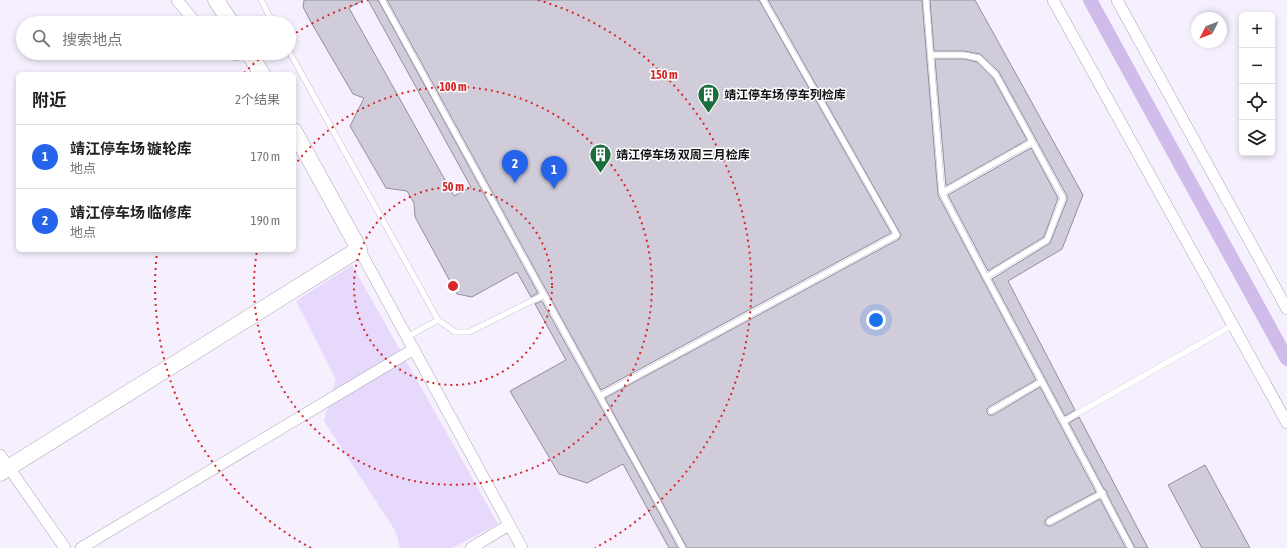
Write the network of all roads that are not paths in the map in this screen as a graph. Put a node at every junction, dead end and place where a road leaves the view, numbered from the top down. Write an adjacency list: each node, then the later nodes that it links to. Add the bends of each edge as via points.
1 (177, 0): 9 (street)
2 (216, 0): 10 (main road)
3 (260, 0): 11 (lane)
4 (382, 0): 21 (lane)
5 (763, 0): 28 (lane, via 897,235)
6 (926, 0): 12 (lane)
7 (1053, 0): 24 (street)
8 (1118, 0): 22 (street)
9 (190, 16)
10 (226, 16)
11 (269, 16)
12 (930, 55): 17 (lane, via 964,55 979,58 996,75); 18 (lane)
13 (253, 60): 15 (main road)
14 (293, 60): 23 (lane)
15 (261, 72)
16 (296, 135): 19 (main road)
17 (1032, 142): 18 (lane); 20 (lane, via 1063,198 1047,240)
18 (942, 193): 20 (lane)
19 (359, 249): 25 (street); 32 (main road)
20 (986, 277): 27 (lane)
21 (544, 295): 23 (lane, via 469,332 455,332); 28 (lane)
22 (1287, 309)
23 (438, 320): 25 (lane)
24 (1233, 324): 30 (lane); 31 (street)
25 (407, 337): 26 (street)
26 (414, 349): 35 (street); 37 (street)
27 (1042, 381): 29 (lane); 30 (lane)
28 (600, 396): 40 (lane)
29 (991, 411)
30 (1064, 421): 33 (lane)
31 (1287, 423)
32 (3, 465): 36 (street)
33 (1103, 493): 34 (lane); 41 (lane)
34 (1049, 522)
35 (509, 525): 38 (street); 39 (street)
36 (65, 548)
37 (81, 548)
38 (471, 548)
39 (522, 548)
40 (683, 548)
41 (1131, 548)

